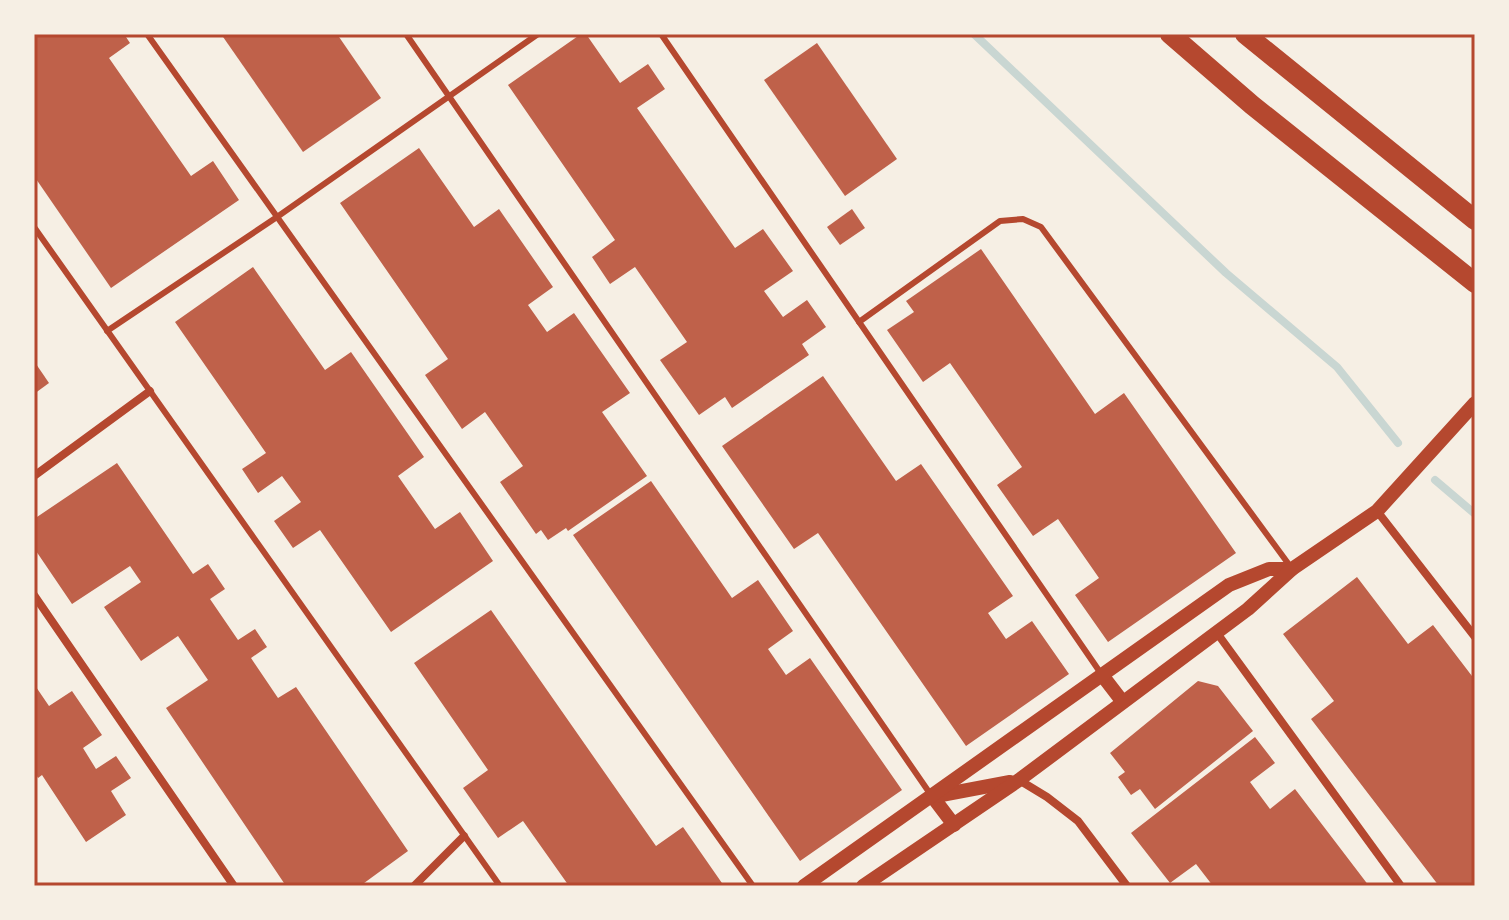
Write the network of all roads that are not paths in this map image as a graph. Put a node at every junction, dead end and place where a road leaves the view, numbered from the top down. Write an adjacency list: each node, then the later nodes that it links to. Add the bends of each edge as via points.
1 (147, 34): 8 (lane)
2 (406, 34): 7 (lane)
3 (538, 34): 7 (lane)
4 (661, 34): 12 (lane)
5 (1170, 34): 11 (highway)
6 (1245, 34): 9 (highway)
7 (449, 96): 8 (lane); 25 (lane)
8 (277, 217): 13 (lane); 31 (lane)
9 (1475, 220)
10 (34, 227): 13 (lane)
11 (1475, 283)
12 (859, 322): 18 (lane, via 1000,221 1023,219 1041,227); 22 (lane)
13 (107, 331): 14 (lane)
14 (150, 391): 16 (street); 27 (lane)
15 (1475, 403): 17 (street)
16 (34, 476)
17 (1377, 511): 18 (street); 21 (street)
18 (1292, 569): 20 (street); 22 (street, via 1245,576)
19 (34, 595): 28 (street)
20 (1217, 633): 23 (street); 35 (street)
21 (1475, 637)
22 (1102, 675): 23 (street); 25 (street)
23 (1122, 701): 24 (street)
24 (1019, 780): 25 (street); 26 (street); 34 (street, via 1078,821)
25 (932, 796): 26 (street); 32 (street)
26 (954, 825): 33 (street)
27 (464, 836): 29 (street); 30 (lane)
28 (234, 886)
29 (414, 886)
30 (500, 886)
31 (753, 886)
32 (804, 886)
33 (863, 886)
34 (1127, 886)
35 (1401, 886)

